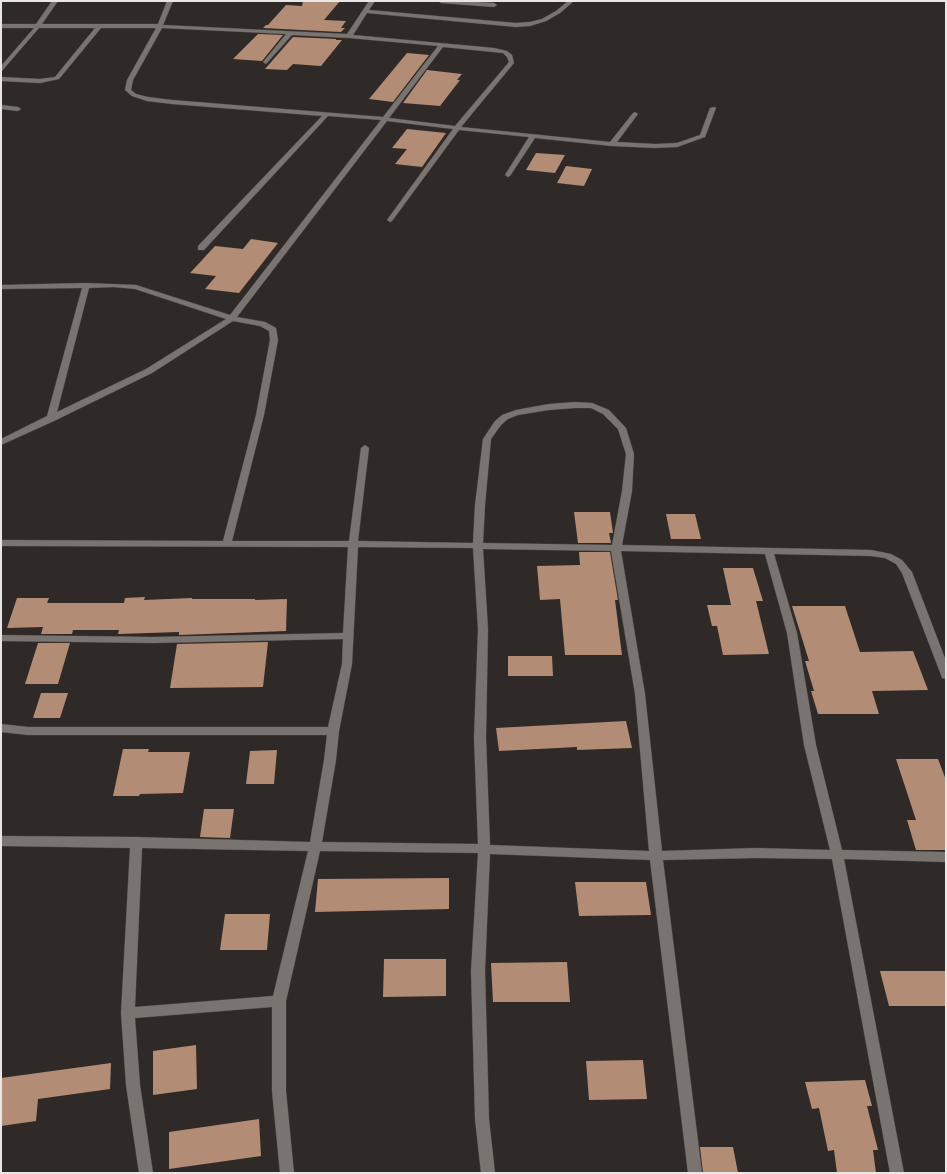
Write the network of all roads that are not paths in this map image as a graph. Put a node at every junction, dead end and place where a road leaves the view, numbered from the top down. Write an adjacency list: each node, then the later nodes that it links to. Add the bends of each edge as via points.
1 (54, 1): 9 (street)
2 (170, 1): 11 (street)
3 (372, 1): 7 (street)
4 (441, 1): 6 (street)
5 (571, 1): 7 (street, via 544,20 516,25)
6 (494, 5)
7 (365, 11): 13 (street)
8 (1, 26): 9 (street)
9 (38, 26): 10 (street); 16 (street)
10 (99, 26): 11 (street); 17 (street, via 57,78 40,81)
11 (160, 26): 12 (street); 21 (street, via 130,80 128,90 134,95 172,102)
12 (291, 32): 13 (street); 15 (street)
13 (349, 36): 14 (street)
14 (442, 45): 23 (street); 24 (street, via 505,52 512,62)
15 (266, 62)
16 (1, 70)
17 (1, 79)
18 (1, 107): 20 (street)
19 (713, 108): 26 (street, via 703,136 694,140 677,145)
20 (18, 109)
21 (327, 114): 23 (street); 29 (street)
22 (635, 114): 26 (street)
23 (385, 119): 24 (street); 32 (street)
24 (457, 128): 25 (street); 28 (street)
25 (534, 135): 26 (street); 27 (street)
26 (612, 144)
27 (508, 175)
28 (390, 220)
29 (201, 248)
30 (86, 285): 31 (street); 32 (street, via 136,287); 33 (street)
31 (1, 287)
32 (232, 318): 33 (street, via 149,371); 37 (street, via 262,324 273,330 274,340 260,415)
33 (51, 419): 34 (street)
34 (1, 442)
35 (365, 448): 38 (street)
36 (1, 543): 37 (street)
37 (227, 544): 38 (street)
38 (353, 544): 39 (street); 42 (street)
39 (478, 546): 40 (street); 40 (street, via 487,439 498,423 516,413 575,405 592,406 606,412 622,428 630,454 627,491); 50 (street, via 483,629 480,738)
40 (616, 549): 41 (street); 52 (street, via 640,694)
41 (769, 552): 44 (street, via 871,553 888,556 899,562 913,583); 51 (street, via 792,633 810,745)
42 (348, 636): 43 (street, via 153,640); 46 (street, via 347,664)
43 (1, 638)
44 (946, 675)
45 (1, 728): 46 (street, via 28,731)
46 (334, 731): 49 (street)
47 (1, 841): 48 (street)
48 (136, 842): 49 (street); 55 (street)
49 (315, 847): 50 (street); 54 (street)
50 (484, 849): 52 (street); 58 (street, via 478,971 482,1119)
51 (837, 854): 52 (street); 53 (street); 60 (street)
52 (656, 856): 59 (street)
53 (946, 857)
54 (279, 1001): 55 (street); 57 (street, via 279,1091)
55 (128, 1013): 56 (street, via 133,1086)
56 (146, 1173)
57 (287, 1173)
58 (488, 1173)
59 (695, 1173)
60 (897, 1173)

